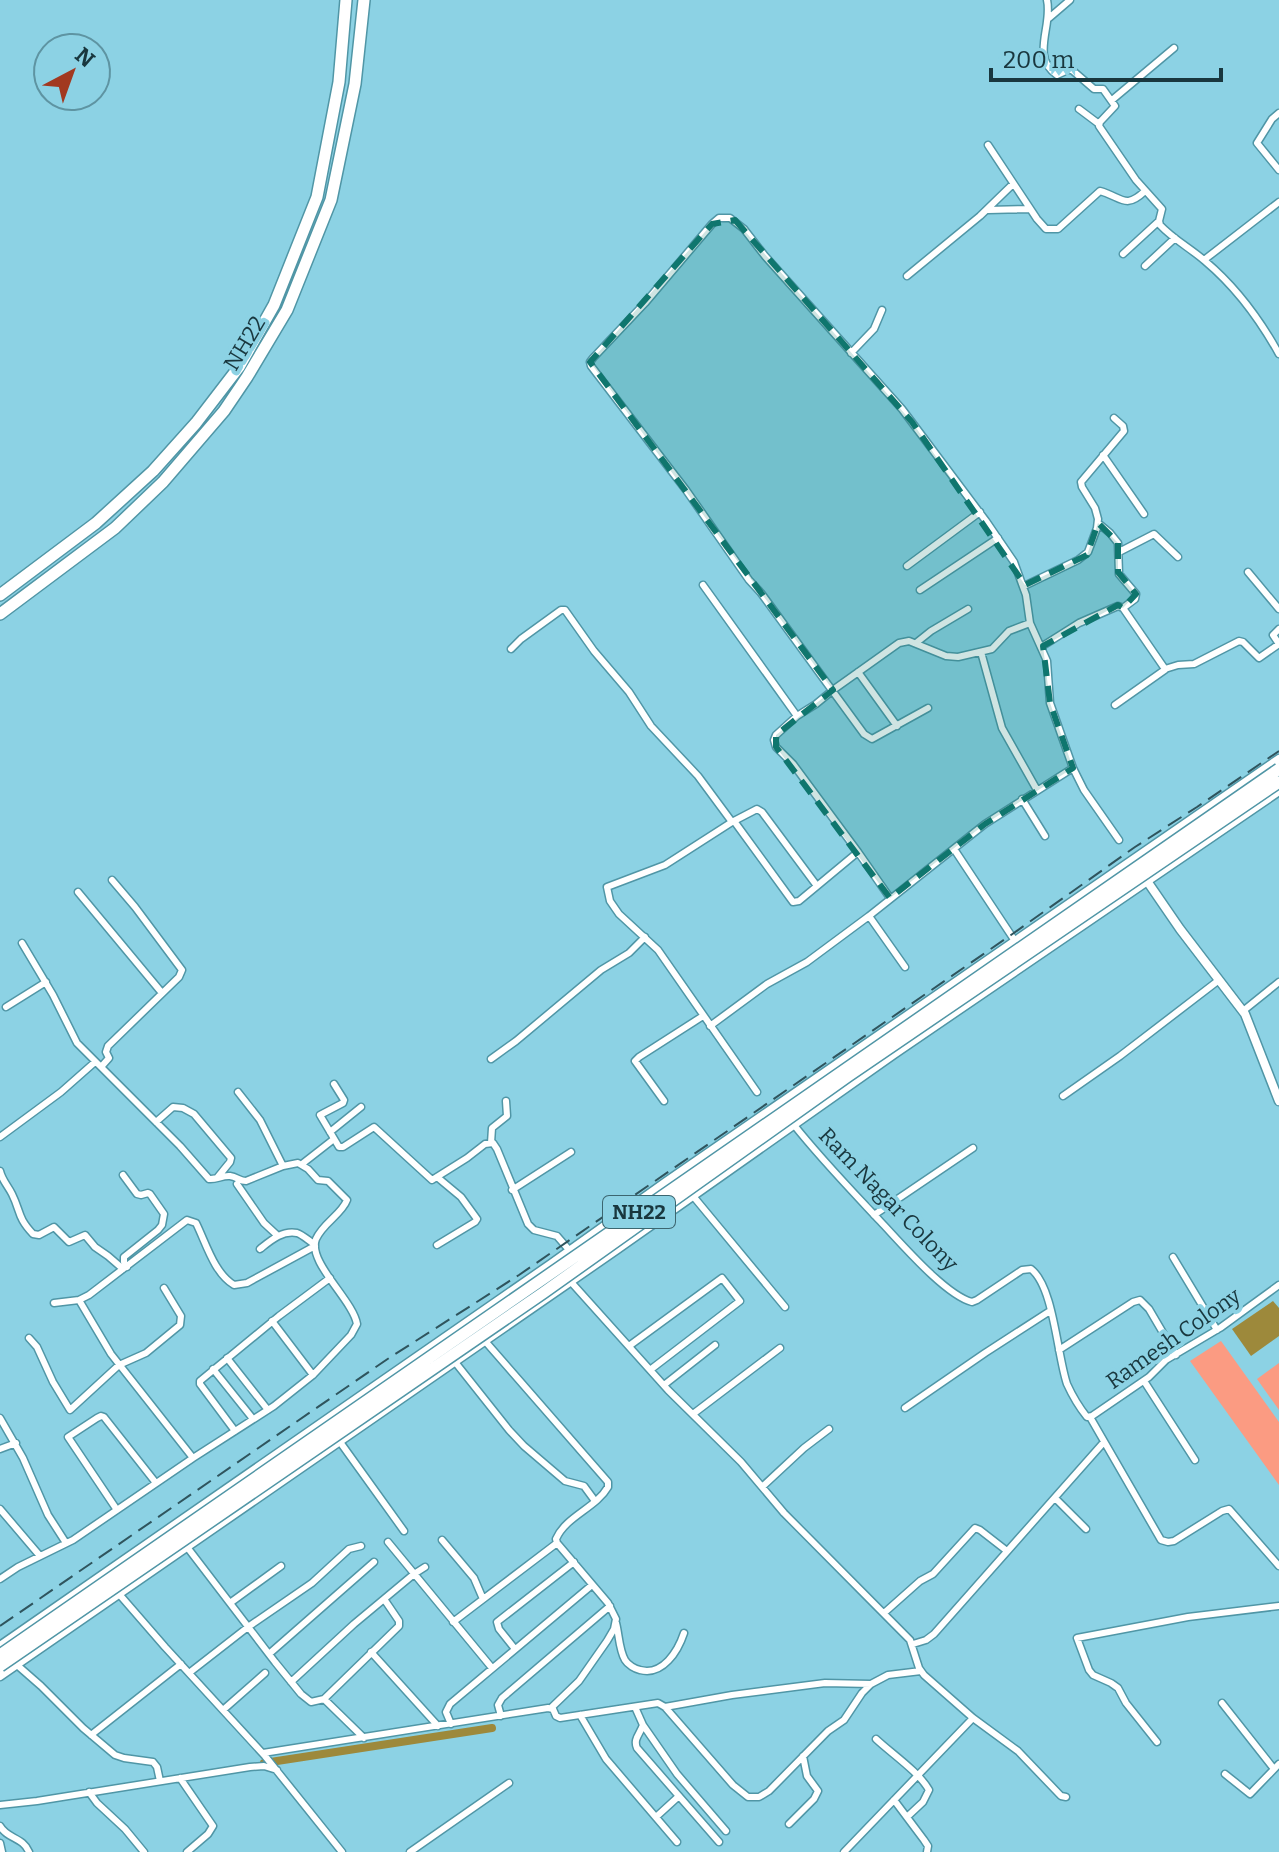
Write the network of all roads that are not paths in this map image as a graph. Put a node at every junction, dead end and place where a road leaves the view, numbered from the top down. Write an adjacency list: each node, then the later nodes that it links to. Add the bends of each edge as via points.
1 (346, 0): 42 (highway, NH22, via 339,82 317,197 274,305 239,367 153,471 96,523)
2 (364, 0): 46 (highway, NH22, via 355,84 331,200 271,337 224,411 163,482 115,528)
3 (1047, 0): 5 (street)
4 (1070, 0): 5 (street)
5 (1048, 18): 7 (street, via 1042,51)
6 (1174, 48): 9 (street)
7 (1055, 76): 8 (street); 9 (street, via 1072,70)
8 (1060, 85)
9 (1112, 100): 12 (street, via 1115,107)
10 (1079, 109): 12 (street)
11 (1279, 113): 14 (street, via 1257,142)
12 (1099, 124): 16 (street)
13 (988, 145): 15 (street)
14 (1279, 170)
15 (1013, 184): 18 (street); 19 (street)
16 (1145, 191): 18 (street, via 1129,202 1097,192 1058,229 1042,225); 20 (street, via 1162,209)
17 (1279, 202): 23 (street)
18 (1030, 209): 19 (street)
19 (988, 210): 25 (street)
20 (1159, 221): 21 (street); 22 (street)
21 (1175, 238): 23 (street); 24 (street)
22 (1123, 254)
23 (1204, 260): 28 (street, via 1244,300)
24 (1145, 266)
25 (907, 276)
26 (882, 310): 27 (street, via 874,329)
27 (851, 353): 31 (street, via 902,409); 56 (street, via 739,224 724,217 712,224 590,364)
28 (1279, 354)
29 (1114, 418): 30 (street, via 1124,431)
30 (1103, 455): 32 (street); 33 (street, via 1081,485)
31 (980, 512): 34 (street); 37 (street)
32 (1144, 514)
33 (1098, 523): 35 (street, via 1118,543); 40 (street, via 1086,554)
34 (998, 538): 40 (street); 41 (street)
35 (1119, 552): 36 (street, via 1154,534); 43 (street, via 1119,574 1136,596)
36 (1178, 557)
37 (907, 566)
38 (1248, 572): 45 (street)
39 (703, 585): 59 (street)
40 (1024, 586): 47 (street)
41 (920, 590)
42 (0, 595)
43 (1123, 608): 51 (street, via 1113,607 1079,623); 54 (street)
44 (968, 609): 49 (street)
45 (1279, 609)
46 (0, 614)
47 (1030, 623): 51 (street); 53 (street)
48 (1279, 629): 50 (street, via 1273,635)
49 (916, 643): 53 (street, via 950,657); 55 (street, via 894,646)
50 (1279, 644): 54 (street, via 1259,658 1241,641 1194,664)
51 (1041, 647): 62 (street, via 1050,703)
52 (511, 649): 68 (street, via 565,610 651,726)
53 (981, 652): 65 (street, via 1002,728)
54 (1166, 669): 57 (street)
55 (858, 672): 56 (street); 60 (street)
56 (833, 690): 59 (street); 60 (street, via 867,737)
57 (1115, 705)
58 (928, 708): 60 (street)
59 (797, 716): 72 (street, via 776,735 776,747)
60 (897, 726)
61 (1279, 759): 76 (street)
62 (1073, 768): 65 (street); 70 (street)
63 (1279, 769): 212 (highway, NH22, bridge)
64 (1279, 782): 215 (highway, NH22, bridge)
65 (1037, 790): 67 (street)
66 (1279, 791): 74 (street)
67 (1022, 799): 69 (street); 71 (street)
68 (733, 822): 75 (street, via 761,810); 75 (street, via 792,901); 81 (street, via 665,865 607,886 619,914)
69 (1045, 836)
70 (1119, 840)
71 (954, 849): 78 (street); 82 (street)
72 (858, 852): 75 (street); 78 (street)
73 (112, 880): 88 (street, via 182,970)
74 (1147, 881): 79 (street); 85 (street)
75 (817, 886)
76 (1089, 889): 79 (street); 82 (street)
77 (78, 892): 88 (street)
78 (890, 898): 80 (street)
79 (1103, 911): 104 (street)
80 (869, 916): 84 (street); 92 (street)
81 (645, 937): 91 (street); 93 (street)
82 (1015, 941): 105 (street)
83 (22, 943): 86 (street)
84 (905, 967)
85 (1219, 980): 90 (street); 98 (street)
86 (46, 982): 89 (street); 94 (street, via 72,1036)
87 (1279, 982): 90 (street)
88 (162, 993): 94 (street, via 108,1046 109,1058)
89 (6, 1007)
90 (1243, 1011): 101 (street)
91 (703, 1016): 92 (street); 100 (street, via 635,1061)
92 (710, 1026): 97 (street)
93 (491, 1059)
94 (98, 1065): 103 (street); 107 (street)
95 (334, 1084): 106 (street, via 343,1103 320,1115)
96 (238, 1092): 113 (street, via 260,1120)
97 (757, 1092)
98 (1063, 1096)
99 (506, 1101): 108 (street, via 507,1116 492,1128)
100 (664, 1101)
101 (1279, 1101)
102 (361, 1107): 106 (street)
103 (156, 1122): 117 (street, via 206,1177); 117 (street, via 173,1107 194,1114 231,1158)
104 (794, 1125): 111 (street); 121 (street, Ram Nagar Colony)
105 (743, 1129): 111 (street); 126 (street)
106 (332, 1136): 112 (street); 116 (street, via 341,1148 374,1127 430,1180)
107 (0, 1137)
108 (491, 1143): 116 (street); 119 (street)
109 (973, 1148): 121 (street)
110 (571, 1152): 119 (street)
111 (757, 1152): 120 (street)
112 (302, 1164): 113 (street); 123 (street, via 348,1200)
113 (283, 1166): 117 (street, via 246,1181 230,1176)
114 (0, 1171): 128 (street, via 21,1220 33,1234 54,1227 71,1243 84,1235)
115 (123, 1175): 128 (street, via 139,1195 150,1194 164,1214 158,1230 124,1257)
116 (437, 1177): 124 (street, via 477,1219)
117 (215, 1180)
118 (237, 1184): 122 (street)
119 (512, 1190): 126 (street, via 531,1228 557,1236)
120 (693, 1196): 130 (street); 135 (street)
121 (874, 1215): 136 (street, Ram Nagar Colony, via 927,1270 968,1301 1031,1269 1040,1278)
122 (278, 1236): 123 (street, via 295,1233); 125 (street)
123 (314, 1245): 128 (street, via 247,1283 234,1285 212,1257 196,1223 187,1220); 129 (street)
124 (437, 1245)
125 (260, 1249)
126 (570, 1251): 143 (street)
127 (1173, 1257): 138 (street)
128 (125, 1268): 133 (street)
129 (330, 1278): 137 (street); 153 (street, via 357,1324)
130 (571, 1282): 140 (street); 142 (street)
131 (1279, 1285): 138 (street, Ramesh Colony)
132 (164, 1288): 149 (street, via 181,1316 180,1325 146,1353)
133 (79, 1300): 134 (street); 149 (street)
134 (54, 1303)
135 (785, 1307)
136 (1050, 1311): 145 (street, Ram Nagar Colony); 156 (street)
137 (272, 1321): 147 (street); 153 (street)
138 (1217, 1330): 146 (street, Ramesh Colony)
139 (29, 1338): 149 (street, via 70,1410)
140 (485, 1341): 148 (street); 173 (street, via 604,1477 608,1487)
141 (715, 1345): 155 (street)
142 (629, 1346): 152 (street); 152 (street, via 722,1278 740,1301)
143 (431, 1347): 150 (street); 184 (street)
144 (780, 1348): 158 (street)
145 (1059, 1350): 146 (street, via 1140,1300); 159 (street, Ram Nagar Colony, via 1067,1382)
146 (1176, 1355): 154 (street, Ramesh Colony)
147 (227, 1358): 151 (street); 157 (street)
148 (455, 1362): 150 (street); 173 (street, via 524,1446 565,1481 584,1486)
149 (119, 1365): 168 (street)
150 (446, 1368): 164 (street)
151 (213, 1369): 161 (street); 163 (street, via 200,1384)
152 (650, 1370): 155 (street)
153 (313, 1375): 157 (street)
154 (1144, 1381): 159 (street, Ramesh Colony); 169 (street)
155 (664, 1385): 158 (street)
156 (905, 1408)
157 (268, 1410): 161 (street)
158 (693, 1414): 171 (street)
159 (1087, 1416): 165 (street, Ram Nagar Colony)
160 (0, 1418): 166 (street)
161 (253, 1419): 163 (street)
162 (829, 1429): 171 (street)
163 (235, 1431): 168 (street)
164 (340, 1442): 177 (street); 183 (street)
165 (1104, 1442): 172 (street); 190 (street, Ram Nagar Colony, via 1161,1540 1174,1541 1229,1509)
166 (16, 1443): 167 (street); 180 (street)
167 (0, 1449)
168 (193, 1458): 170 (street)
169 (1195, 1460)
170 (156, 1483): 175 (street); 175 (street, via 104,1417 68,1437)
171 (762, 1487): 202 (street)
172 (1055, 1498): 176 (street); 185 (street)
173 (595, 1501): 181 (street, via 561,1529)
174 (0, 1509): 186 (street)
175 (117, 1510): 180 (street)
176 (1086, 1529)
177 (404, 1531)
178 (442, 1540): 198 (street, via 474,1578)
179 (388, 1542): 193 (street)
180 (66, 1543): 186 (street)
181 (557, 1543): 188 (street); 198 (street)
182 (361, 1546): 205 (street, via 349,1549 312,1583)
183 (187, 1547): 192 (street); 199 (street)
184 (137, 1551): 192 (street); 208 (street)
185 (1007, 1551): 202 (street, via 975,1528 933,1574); 207 (street, via 931,1637)
186 (40, 1556): 194 (street)
187 (374, 1562): 211 (street)
188 (574, 1562): 195 (street); 209 (street, via 497,1622)
189 (281, 1566): 199 (street)
190 (1279, 1566)
191 (425, 1567): 193 (street)
192 (152, 1571): 196 (street)
193 (414, 1574): 197 (street); 204 (street)
194 (0, 1579)
195 (592, 1585): 200 (street); 209 (street)
196 (119, 1594): 213 (street); 214 (street)
197 (384, 1599): 210 (street, via 399,1626); 221 (street)
198 (483, 1599): 204 (street)
199 (230, 1603): 205 (street)
200 (610, 1606): 203 (street); 230 (street, via 502,1698)
201 (1279, 1606): 238 (street, via 1077,1638 1089,1670 1115,1685)
202 (884, 1613): 207 (street)
203 (616, 1619): 206 (street, via 625,1660 644,1671 667,1662); 228 (street, via 607,1641)
204 (453, 1622): 216 (street)
205 (248, 1627): 211 (street); 218 (street)
206 (684, 1633)
207 (913, 1644): 217 (street)
208 (0, 1646)
209 (515, 1649): 216 (street)
210 (371, 1652): 223 (street); 234 (street)
211 (269, 1654): 221 (street)
212 (0, 1655)
213 (181, 1664): 218 (street); 235 (street)
214 (17, 1665): 220 (street); 235 (street)
215 (0, 1666)
216 (492, 1668): 232 (street, via 450,1704 446,1712)
217 (921, 1671): 222 (street, via 888,1675); 231 (street)
218 (189, 1673): 227 (street)
219 (265, 1673): 227 (street)
220 (0, 1676)
221 (291, 1682): 223 (street, via 311,1702)
222 (871, 1684): 226 (street, via 825,1683); 240 (street, via 844,1720)
223 (324, 1699): 236 (street)
224 (1222, 1703): 241 (street)
225 (635, 1707): 226 (street); 229 (street); 233 (street)
226 (665, 1707): 240 (street, via 748,1797 769,1791)
227 (223, 1710): 239 (street)
228 (553, 1712): 229 (street, via 560,1718); 230 (street)
229 (580, 1715): 253 (street, via 606,1759)
230 (501, 1716): 232 (street)
231 (973, 1718): 244 (street); 250 (street)
232 (451, 1724): 234 (street)
233 (643, 1725): 249 (street, via 637,1748); 257 (street)
234 (438, 1726): 236 (street)
235 (91, 1735): 246 (street, via 115,1755 153,1762)
236 (364, 1738): 239 (street)
237 (876, 1739): 244 (street)
238 (1157, 1742)
239 (264, 1754): 242 (street)
240 (803, 1756): 255 (street, via 807,1776 818,1791)
241 (1276, 1767): 243 (street, via 1250,1794)
242 (276, 1769): 245 (street, via 250,1767); 265 (street)
243 (1225, 1774)
244 (917, 1776): 251 (street); 254 (street, via 929,1790)
245 (180, 1778): 246 (street); 264 (street, via 213,1826)
246 (160, 1781): 248 (street)
247 (509, 1783): 266 (street)
248 (89, 1792): 252 (street); 263 (street)
249 (679, 1796): 253 (street); 259 (street)
250 (1066, 1797)
251 (894, 1800): 254 (street); 267 (street)
252 (0, 1805)
253 (656, 1817): 258 (street)
254 (907, 1817): 268 (street)
255 (789, 1824)
256 (1, 1830): 262 (street)
257 (726, 1831)
258 (677, 1842)
259 (719, 1842)
260 (0, 1843): 261 (street)
261 (2, 1852)
262 (29, 1852)
263 (144, 1852)
264 (187, 1852)
265 (342, 1852)
266 (410, 1852)
267 (844, 1852)
268 (927, 1852)

